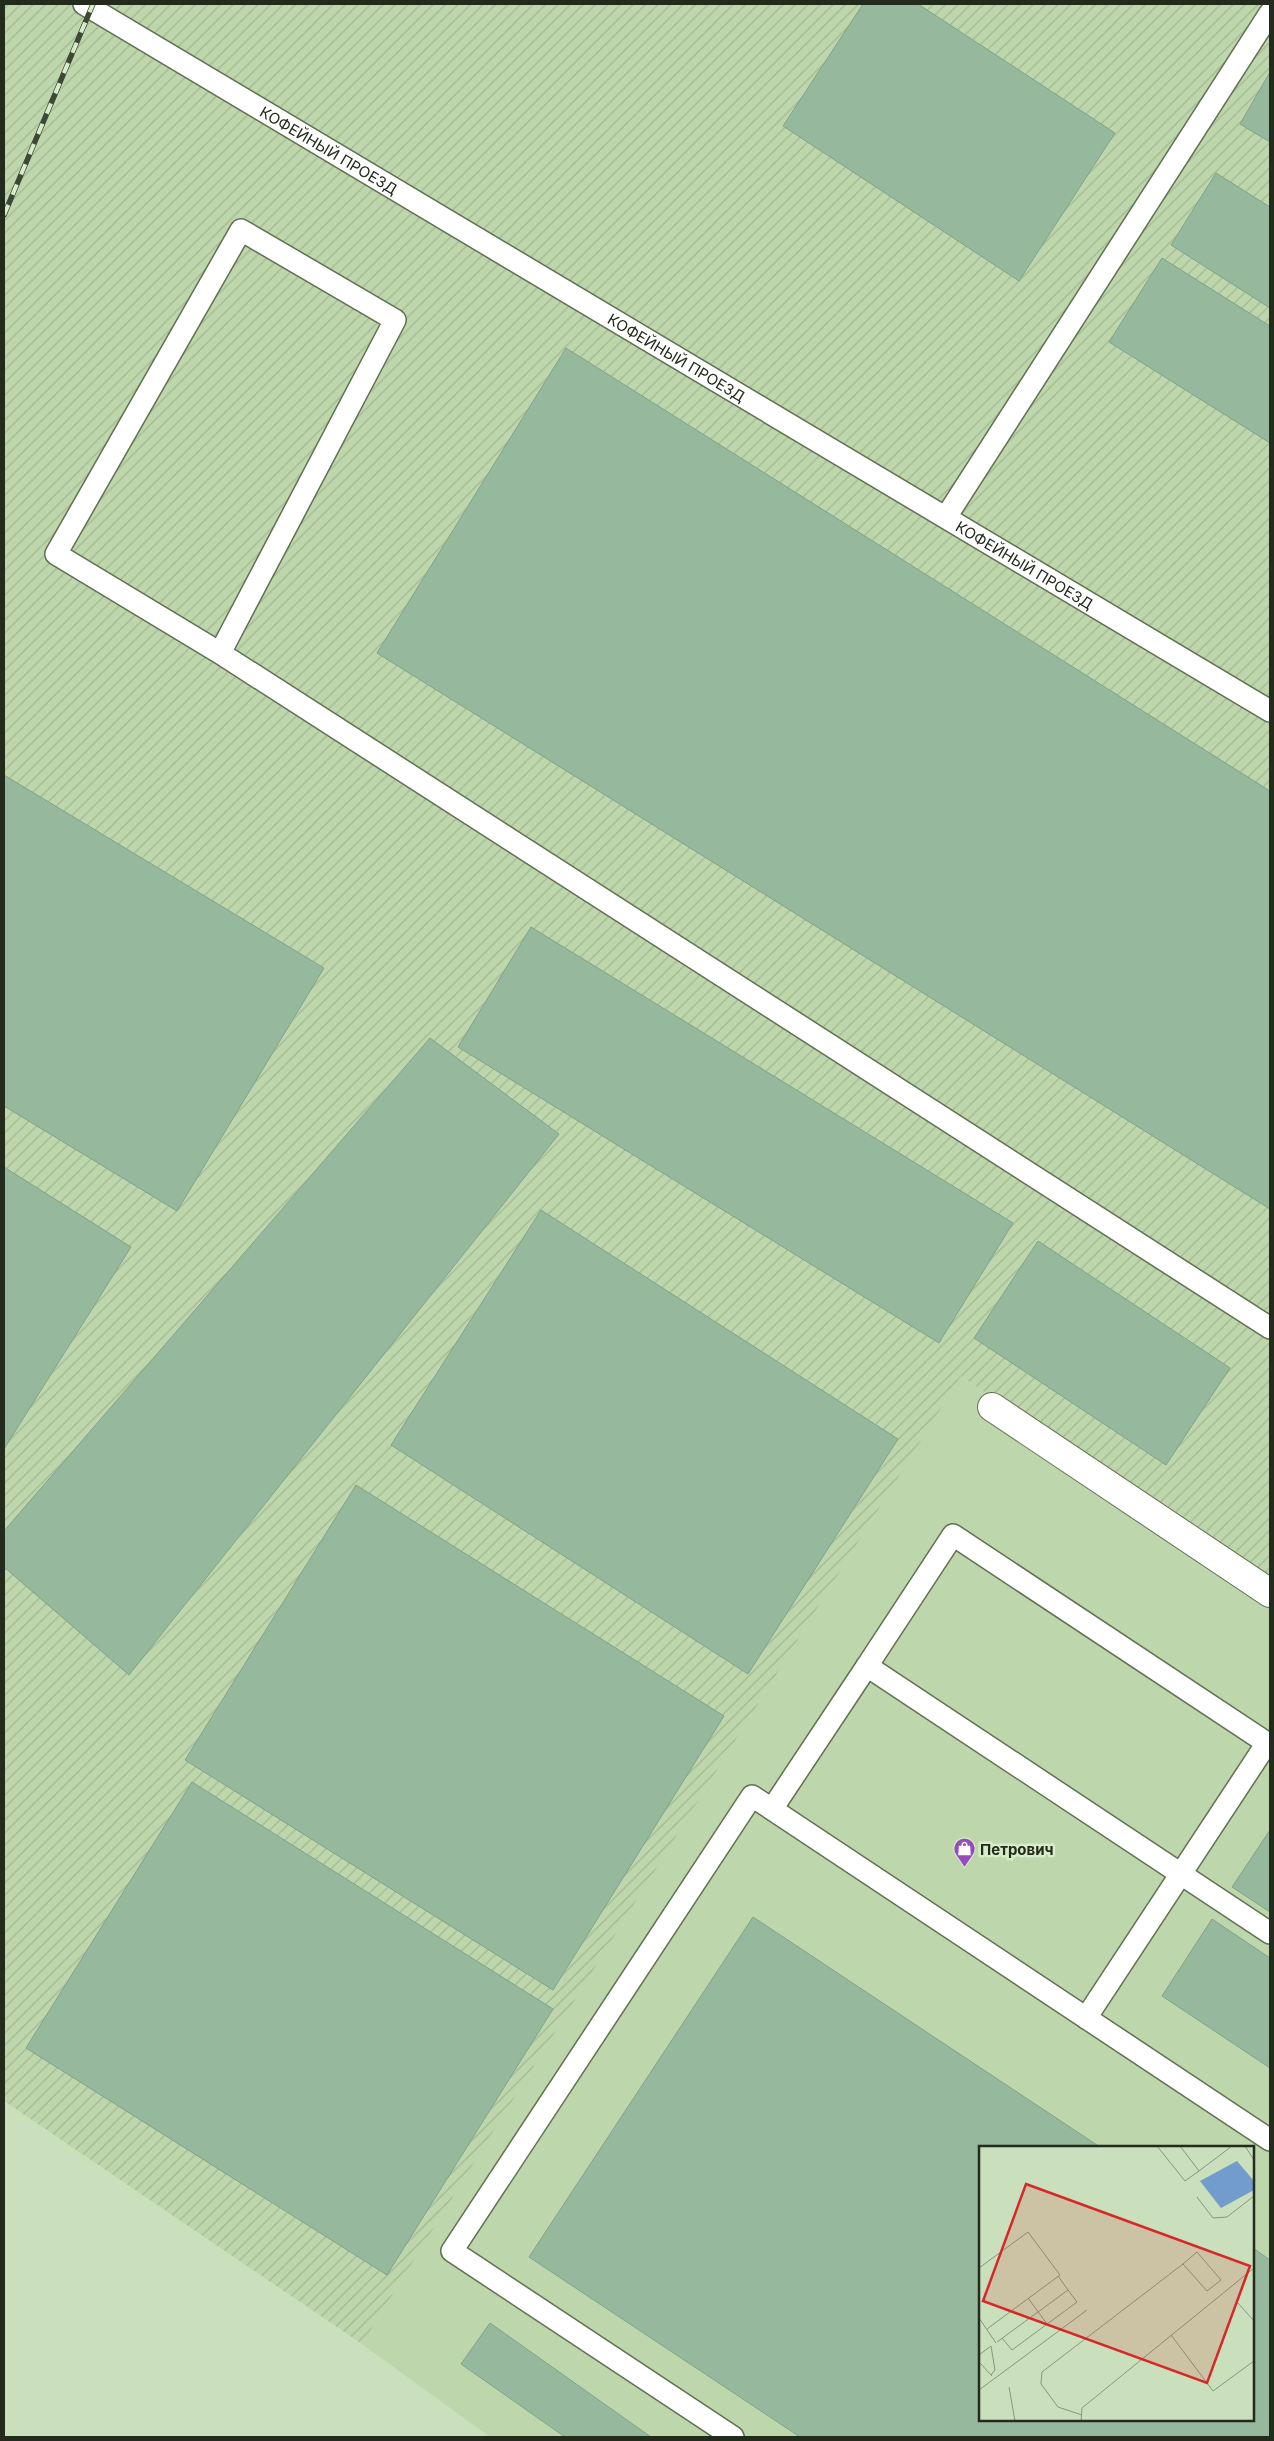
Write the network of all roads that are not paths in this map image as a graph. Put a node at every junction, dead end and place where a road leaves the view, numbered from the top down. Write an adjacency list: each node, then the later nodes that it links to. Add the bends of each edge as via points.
1 (84, 4): 3 (lane, КОФЕЙНЫЙ ПРОЕЗД)
2 (1270, 13): 3 (lane)
3 (946, 517): 5 (lane, КОФЕЙНЫЙ ПРОЕЗД)
4 (220, 654): 4 (lane, via 395,320 240,230 56,554); 6 (lane)
5 (1270, 711)
6 (1270, 1328)
7 (992, 1407): 8 (street)
8 (1270, 1593)
9 (867, 1666): 10 (lane, via 953,1535); 11 (lane); 12 (lane)
10 (1269, 1744): 12 (lane)
11 (772, 1810): 14 (lane); 16 (lane, via 752,1796 452,2251)
12 (1181, 1874): 13 (lane); 14 (lane)
13 (1270, 1933)
14 (1086, 2018): 15 (lane)
15 (1270, 2140)
16 (733, 2437)

